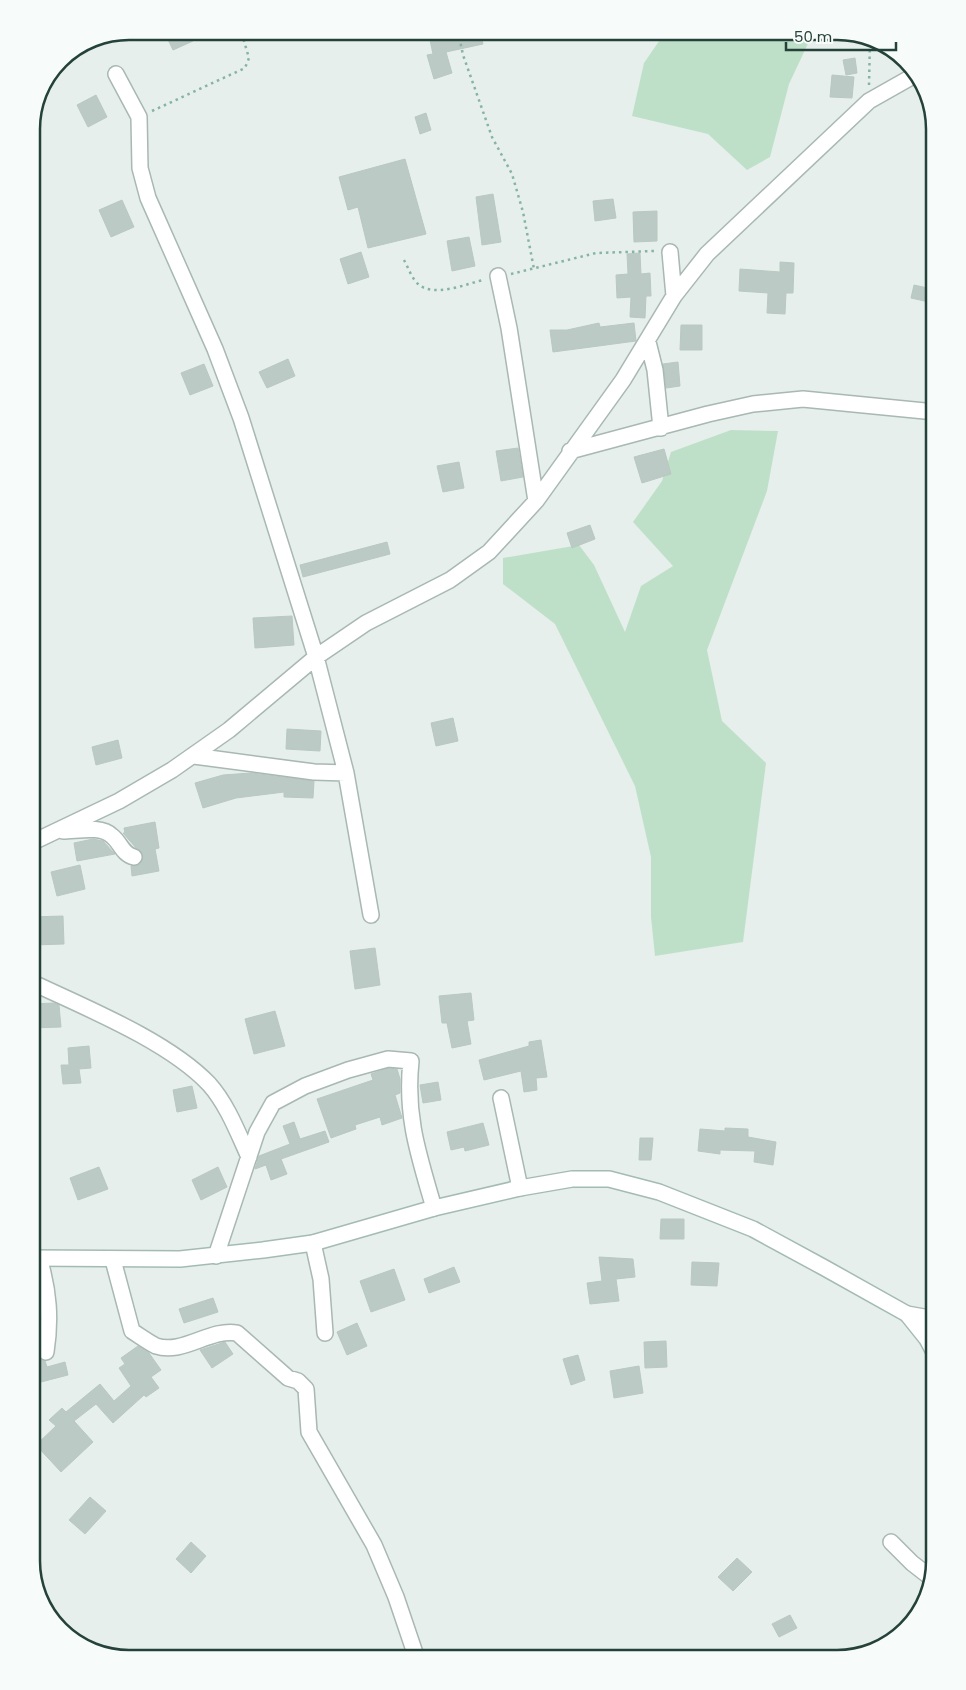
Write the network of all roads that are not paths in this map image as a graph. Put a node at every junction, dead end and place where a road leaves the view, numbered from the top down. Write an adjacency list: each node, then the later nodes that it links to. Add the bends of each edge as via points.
1 (116, 74): 11 (street, via 139,117 140,168 148,198 215,350 241,418)
2 (910, 77): 5 (street, via 869,101 724,236)
3 (670, 252): 5 (street)
4 (498, 276): 10 (street)
5 (674, 296): 6 (street)
6 (648, 342): 8 (street, via 655,370); 9 (street)
7 (926, 411): 8 (street, via 803,399 753,404)
8 (661, 428): 9 (street, via 611,438)
9 (570, 451): 10 (street)
10 (536, 501): 11 (street, via 489,552 450,580 366,623)
11 (316, 657): 12 (street); 13 (street)
12 (194, 756): 13 (street, via 314,772); 14 (street, via 119,801)
13 (346, 773): 17 (street)
14 (56, 832): 15 (street); 16 (street, via 106,831 125,853)
15 (40, 839)
16 (134, 857)
17 (370, 915)
18 (40, 986): 20 (street, via 160,1046 188,1065 210,1085 231,1118)
19 (501, 1098): 21 (street)
20 (249, 1157): 22 (street, via 263,1118 279,1098 348,1070 388,1059 411,1061 409,1105 413,1137); 24 (street)
21 (520, 1188): 22 (street); 28 (street, via 572,1179 608,1179 659,1192 753,1229)
22 (434, 1208): 23 (street)
23 (313, 1243): 24 (street); 30 (street, via 320,1278)
24 (216, 1256): 26 (street)
25 (40, 1258): 26 (street)
26 (113, 1260): 35 (street, via 132,1332 157,1346 173,1348 227,1331 237,1333 288,1378 298,1381 306,1389 309,1432 374,1545)
27 (40, 1274): 32 (street, via 49,1302)
28 (907, 1314): 29 (street); 31 (street)
29 (926, 1317)
30 (324, 1334)
31 (926, 1338)
32 (46, 1352)
33 (891, 1542): 34 (street)
34 (925, 1573)
35 (414, 1650)

